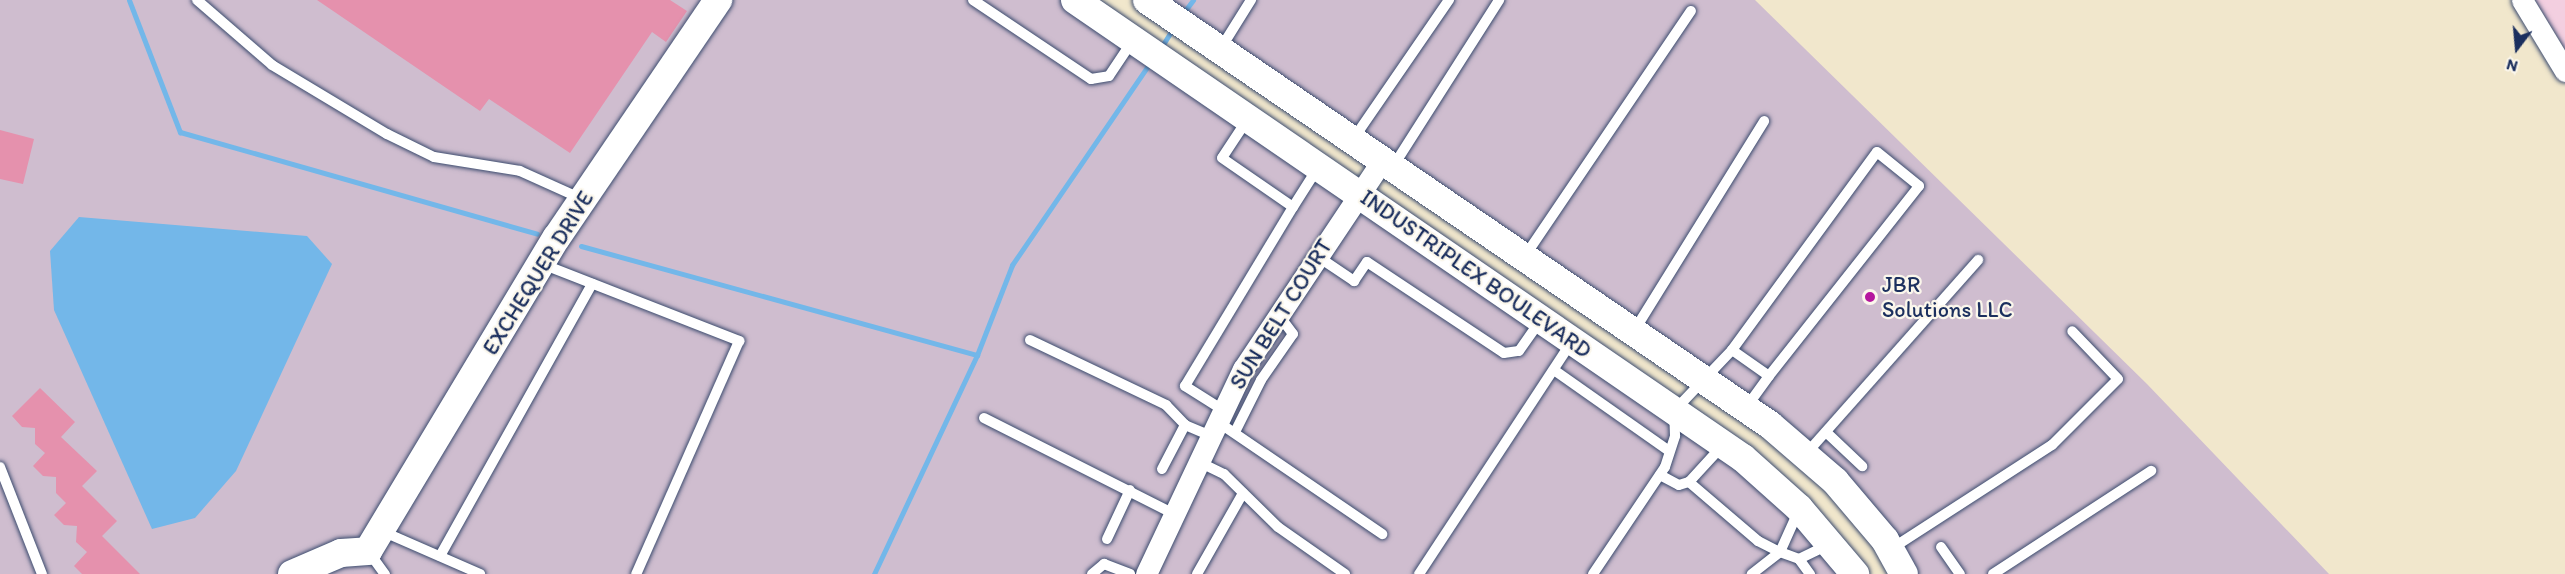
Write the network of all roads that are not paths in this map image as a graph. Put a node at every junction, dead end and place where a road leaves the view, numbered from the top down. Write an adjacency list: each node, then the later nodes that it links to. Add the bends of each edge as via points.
1 (196, 0): 20 (lane, via 272,65 387,134 434,157 520,171)
2 (718, 0): 20 (street, EXCHEQUER DRIVE)
3 (973, 0): 11 (lane, via 1091,79 1108,76)
4 (1075, 0): 11 (street, INDUSTRIPLEX BOULEVARD, via 1102,12)
5 (1147, 0): 12 (street, INDUSTRIPLEX BOULEVARD)
6 (1251, 0): 12 (lane)
7 (1449, 0): 16 (lane)
8 (1499, 0): 17 (lane)
9 (2522, 0): 13 (street)
10 (1691, 11): 23 (lane)
11 (1134, 40): 14 (street, INDUSTRIPLEX BOULEVARD)
12 (1220, 49): 16 (street, INDUSTRIPLEX BOULEVARD)
13 (2565, 71)
14 (1248, 117): 18 (street, INDUSTRIPLEX BOULEVARD); 21 (lane, via 1222,158)
15 (1764, 121): 29 (lane)
16 (1353, 139): 17 (street, INDUSTRIPLEX BOULEVARD)
17 (1388, 162): 19 (street, SUN BELT COURT); 23 (street, INDUSTRIPLEX BOULEVARD)
18 (1319, 166): 19 (street, INDUSTRIPLEX BOULEVARD); 21 (lane)
19 (1358, 192): 22 (street, SUN BELT COURT); 27 (street, INDUSTRIPLEX BOULEVARD)
20 (583, 199): 25 (street, EXCHEQUER DRIVE)
21 (1293, 207): 40 (lane, via 1185,386)
22 (1317, 256): 27 (lane, via 1354,281 1367,262 1504,353 1519,351); 40 (street, SUN BELT COURT, via 1278,314)
23 (1525, 256): 29 (street, INDUSTRIPLEX BOULEVARD)
24 (1978, 260): 41 (lane)
25 (541, 264): 26 (lane); 61 (street, EXCHEQUER DRIVE)
26 (592, 284): 63 (lane); 69 (lane, via 739,341)
27 (1542, 319): 31 (street, INDUSTRIPLEX BOULEVARD)
28 (2072, 331): 60 (lane, via 2118,379 2052,445)
29 (1634, 332): 35 (street, INDUSTRIPLEX BOULEVARD)
30 (1030, 340): 39 (lane, via 1166,405)
31 (1573, 341): 33 (lane); 37 (street, INDUSTRIPLEX BOULEVARD)
32 (1732, 350): 34 (lane); 34 (lane, via 1877,152 1919,186); 35 (lane)
33 (1554, 370): 43 (lane); 75 (lane)
34 (1768, 376): 36 (lane)
35 (1706, 381): 36 (street, INDUSTRIPLEX BOULEVARD); 37 (lane)
36 (1745, 408): 44 (street, INDUSTRIPLEX BOULEVARD)
37 (1674, 411): 42 (street, INDUSTRIPLEX BOULEVARD); 43 (lane, via 1675,436)
38 (984, 417): 52 (lane)
39 (1185, 425): 40 (lane); 48 (lane)
40 (1222, 425): 45 (street, SUN BELT COURT); 56 (lane)
41 (1826, 432): 44 (lane); 46 (lane)
42 (1723, 445): 51 (lane); 54 (street, INDUSTRIPLEX BOULEVARD)
43 (1668, 450): 50 (lane)
44 (1805, 455): 60 (street, INDUSTRIPLEX BOULEVARD, via 1836,481)
45 (1199, 462): 53 (lane, via 1224,474); 55 (street, SUN BELT COURT)
46 (1862, 466)
47 (0, 467): 65 (lane)
48 (1162, 469)
49 (2151, 471): 82 (lane)
50 (1660, 475): 51 (lane, via 1679,485); 76 (lane)
51 (1689, 482): 62 (lane, via 1758,541)
52 (1130, 490): 55 (lane); 57 (lane)
53 (1243, 493): 73 (lane); 74 (lane, via 1278,527)
54 (1799, 508): 58 (street, INDUSTRIPLEX BOULEVARD); 62 (lane)
55 (1174, 514): 72 (street, SUN BELT COURT)
56 (1382, 534)
57 (1107, 539)
58 (1831, 543): 64 (lane); 79 (street, INDUSTRIPLEX BOULEVARD)
59 (1941, 546): 81 (lane)
60 (1890, 549): 80 (street, INDUSTRIPLEX BOULEVARD)
61 (372, 552): 63 (lane); 66 (street, via 341,554); 67 (lane)
62 (1780, 552): 64 (lane); 77 (lane)
63 (440, 556): 68 (lane)
64 (1799, 559): 78 (lane)
65 (42, 574)
66 (292, 574)
67 (385, 574)
68 (480, 574)
69 (636, 574)
70 (1092, 574): 71 (lane, via 1104,564)
71 (1130, 574)
72 (1146, 574)
73 (1197, 574)
74 (1345, 574)
75 (1419, 574)
76 (1593, 574)
77 (1752, 574)
78 (1810, 574)
79 (1855, 574)
80 (1904, 574)
81 (1960, 574)
82 (1993, 574)

